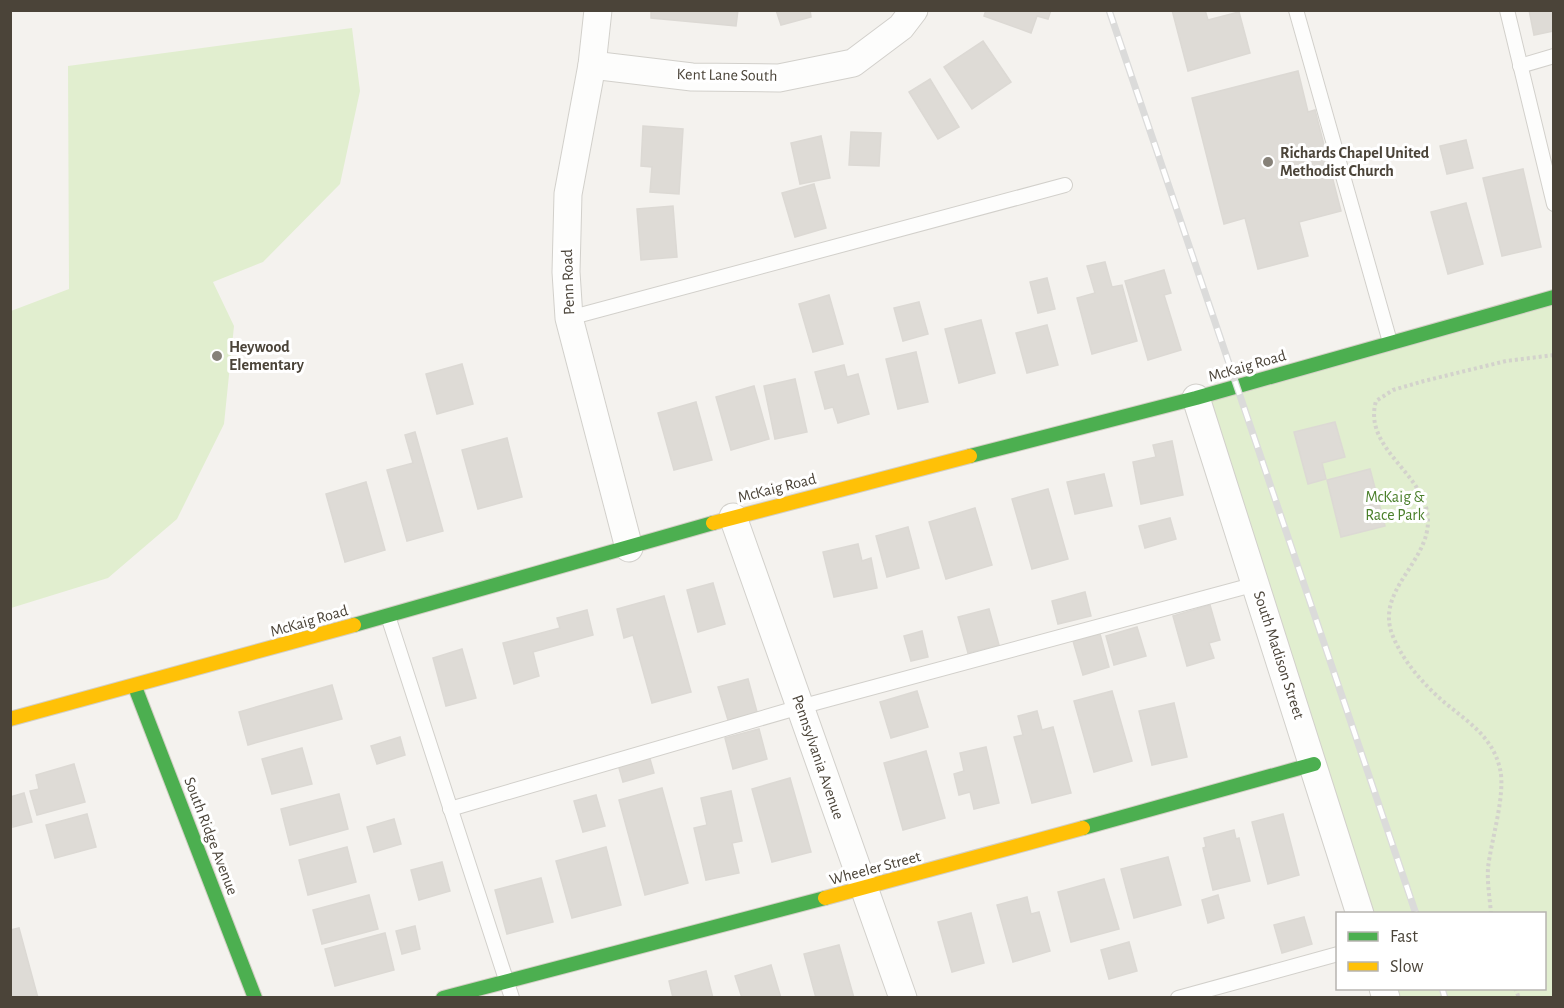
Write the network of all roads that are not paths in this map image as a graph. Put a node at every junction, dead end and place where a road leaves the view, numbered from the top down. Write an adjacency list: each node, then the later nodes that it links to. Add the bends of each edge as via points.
1 (598, 10): 6 (street, Penn Road)
2 (914, 10): 6 (street, Kent Lane South, via 901,27 853,63 779,78 692,77)
3 (1296, 10): 12 (lane)
4 (1507, 10): 7 (lane)
5 (1554, 56): 7 (lane)
6 (592, 65): 11 (street, Penn Road, via 568,194)
7 (1520, 66): 9 (lane)
8 (1065, 185): 11 (lane)
9 (1554, 204)
10 (1554, 297): 12 (street, McKaig Road)
11 (569, 318): 15 (street, Penn Road)
12 (1390, 342): 13 (street, McKaig Road)
13 (1196, 398): 14 (street, McKaig Road); 16 (street, South Madison Street)
14 (733, 517): 15 (street, McKaig Road); 19 (street, Pennsylvania Avenue)
15 (629, 549): 17 (street, McKaig Road)
16 (1256, 584): 19 (lane); 21 (street, South Madison Street)
17 (388, 615): 18 (street, McKaig Road); 22 (lane)
18 (135, 687): 20 (street, McKaig Road); 27 (street, South Ridge Avenue)
19 (800, 707): 22 (lane); 23 (street, Pennsylvania Avenue)
20 (10, 719)
21 (1314, 764): 23 (street, Wheeler Street); 24 (street, South Madison Street)
22 (450, 809): 26 (lane)
23 (864, 888): 26 (street, Wheeler Street); 30 (street, Pennsylvania Avenue)
24 (1359, 912)
25 (1336, 955): 31 (lane)
26 (506, 981): 28 (street, Wheeler Street); 29 (lane)
27 (255, 998)
28 (442, 998)
29 (512, 998)
30 (903, 998)
31 (1178, 998)

